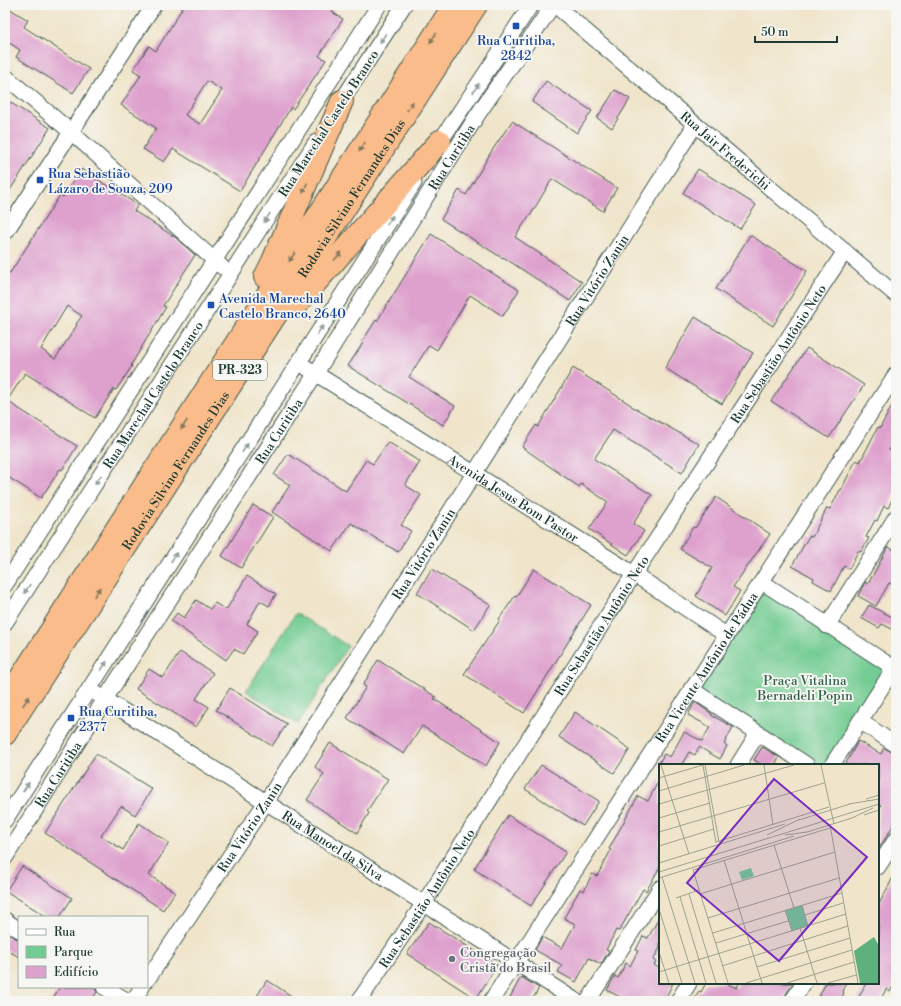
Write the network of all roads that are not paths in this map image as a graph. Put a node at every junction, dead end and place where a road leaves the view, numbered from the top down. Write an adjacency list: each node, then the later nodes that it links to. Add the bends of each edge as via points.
1 (154, 5): 13 (street)
2 (379, 5): 17 (street, Rua Marechal Castelo Branco)
3 (404, 5): 9 (street, Rua Marechal Castelo Branco, one-way to 9)
4 (454, 5): 23 (highway, Rodovia Silvino Fernandes Dias / PR-323, one-way to 23)
5 (476, 5): 23 (highway, Rodovia Silvino Fernandes Dias / PR-323, one-way to 5)
6 (531, 5): 10 (street, Rua Curitiba, one-way to 6)
7 (554, 5): 11 (street, Rua Curitiba); 12 (street, Rua Jair Frederichi)
8 (5, 76): 13 (street)
9 (342, 101): 18 (street, Rua Marechal Castelo Branco, one-way to 18); 23 (highway, one-way to 23)
10 (464, 105): 11 (street); 14 (street, Rua Curitiba)
11 (478, 114): 21 (street, Rua Curitiba)
12 (695, 125): 16 (street, Rua Jair Frederichi); 24 (street, Rua Vitório Zanin)
13 (71, 132): 15 (street); 17 (street)
14 (440, 141): 20 (street, Rua Curitiba, one-way to 14); 23 (highway, one-way to 14)
15 (5, 233)
16 (845, 251): 19 (street, Rua Jair Frederichi); 26 (street, Rua Sebastião Antônio Neto)
17 (215, 261): 18 (street); 28 (street, Rua Marechal Castelo Branco)
18 (231, 275): 29 (street, Rua Marechal Castelo Branco, one-way to 29)
19 (896, 295)
20 (299, 363): 21 (street, Avenida Jesus Bom Pastor); 33 (street, Rua Curitiba, one-way to 20)
21 (316, 373): 24 (street, Avenida Jesus Bom Pastor); 35 (street, Rua Curitiba)
22 (896, 374): 27 (street, Rua Vicente Antônio de Pádua)
23 (210, 401): 36 (highway, Rodovia Silvino Fernandes Dias / PR-323, one-way to 36); 38 (highway, Rodovia Silvino Fernandes Dias / PR-323, one-way to 23)
24 (475, 474): 26 (street, Avenida Jesus Bom Pastor); 44 (street, Rua Vitório Zanin)
25 (896, 517): 30 (street)
26 (634, 574): 31 (street, Avenida Jesus Bom Pastor); 50 (street, Rua Sebastião Antônio Neto)
27 (762, 582): 30 (street); 31 (street, Rua Vicente Antônio de Pádua)
28 (5, 585)
29 (5, 623)
30 (827, 626): 32 (street)
31 (726, 635): 34 (street, Rua Vicente Antônio de Pádua)
32 (895, 666): 37 (street)
33 (90, 689): 35 (street, Rua Manoel da Silva); 45 (street, Rua Curitiba, one-way to 33)
34 (691, 689): 39 (street); 53 (street, Rua Vicente Antônio de Pádua)
35 (105, 699): 44 (street, Rua Manoel da Silva); 47 (street, Rua Curitiba)
36 (5, 702)
37 (860, 721): 40 (street); 43 (street)
38 (5, 734)
39 (758, 734): 41 (street); 42 (street)
40 (896, 745)
41 (739, 764)
42 (805, 764)
43 (833, 764)
44 (266, 802): 50 (street, Rua Manoel da Silva); 54 (street, Rua Vitório Zanin)
45 (5, 820)
46 (896, 838): 48 (street)
47 (5, 858)
48 (879, 865)
49 (659, 890): 64 (street)
50 (424, 903): 53 (street, Rua Manoel da Silva); 61 (street, Rua Sebastião Antônio Neto)
51 (5, 920): 52 (street)
52 (18, 929)
53 (516, 962): 62 (street, Rua Vicente Antônio de Pádua); 63 (street, Rua Manoel da Silva)
54 (148, 979)
55 (688, 984): 65 (street)
56 (803, 984): 66 (street)
57 (141, 988): 60 (street)
58 (103, 992): 59 (street)
59 (128, 1001)
60 (133, 1001)
61 (358, 1001)
62 (491, 1001)
63 (576, 1001)
64 (588, 1001)
65 (678, 1001)
66 (792, 1001)

